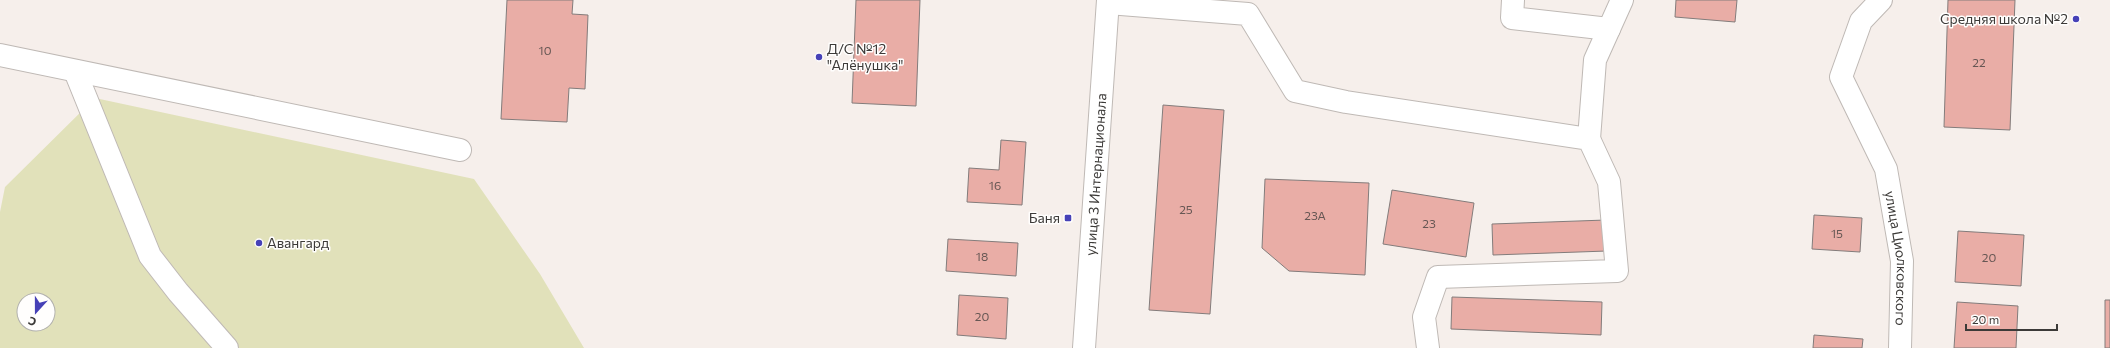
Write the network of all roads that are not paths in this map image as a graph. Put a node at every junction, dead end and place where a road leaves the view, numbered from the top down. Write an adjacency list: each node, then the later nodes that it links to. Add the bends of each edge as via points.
1 (1513, 0): 5 (street, via 1512,18)
2 (1622, 0): 5 (street)
3 (1881, 0): 13 (street, улица Циолковского, via 1861,21 1840,77 1886,169 1902,261)
4 (1108, 1): 8 (street, via 1248,14 1296,91 1346,102); 11 (street, улица 3 Интернационала)
5 (1609, 29): 8 (street, via 1595,60)
6 (0, 55): 7 (street)
7 (75, 71): 9 (street); 10 (street, via 150,256)
8 (1589, 139): 12 (street, via 1609,182 1617,271 1438,277 1424,317)
9 (460, 150)
10 (227, 348)
11 (1084, 348)
12 (1428, 348)
13 (1900, 348)

